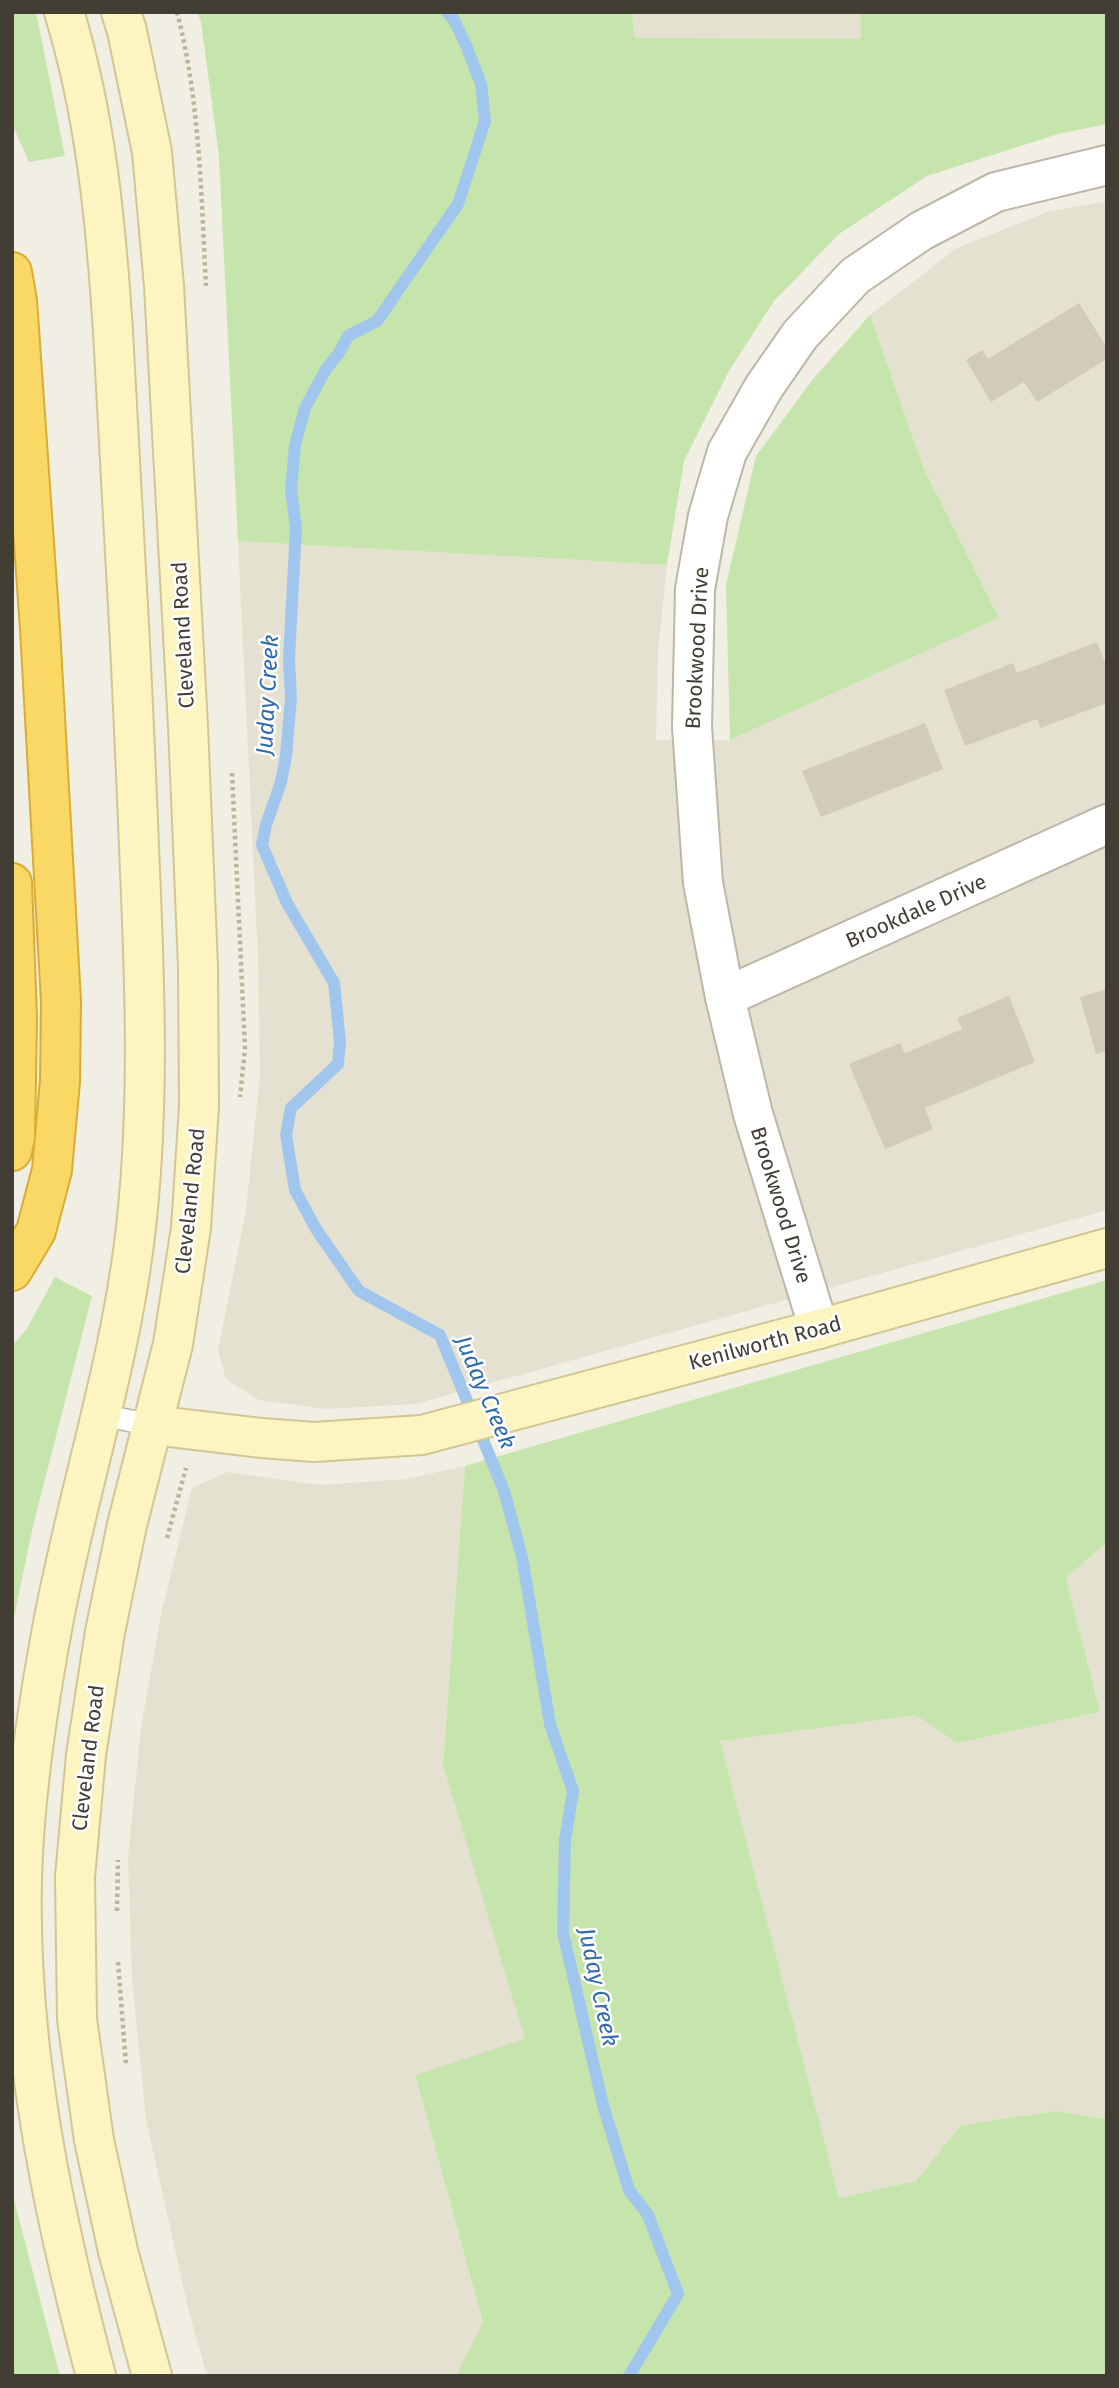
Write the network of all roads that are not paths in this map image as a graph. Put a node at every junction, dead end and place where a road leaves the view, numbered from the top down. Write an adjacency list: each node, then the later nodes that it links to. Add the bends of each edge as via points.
1 (64, 12): 12 (main road, via 98,160 109,277 144,968 145,1104 137,1222 120,1335)
2 (121, 12): 13 (main road, Cleveland Road, via 152,152 164,286 198,967 200,1106 191,1228 173,1344)
3 (1107, 165): 7 (street, Brookwood Drive, via 996,191 921,231 855,276 800,335 727,453 708,516 695,589 692,727 703,883)
4 (12, 272): 10 (highway, via 38,602 61,1001 52,1170 36,1231)
5 (1107, 824): 7 (street, Brookdale Drive)
6 (12, 883): 8 (highway, via 17,1018)
7 (725, 997): 11 (street, Brookwood Drive, via 753,1114)
8 (12, 1151)
9 (1107, 1248): 11 (main road, Kenilworth Road)
10 (12, 1271)
11 (819, 1329): 13 (main road, Kenilworth Road, via 422,1435 314,1442)
12 (101, 1415): 13 (lane); 14 (main road, via 53,1625 33,1749 22,1879 26,2018 44,2151)
13 (152, 1425): 15 (main road, Cleveland Road, via 105,1632 86,1755 75,1877 77,2019 92,2127 118,2250)
14 (96, 2376)
15 (152, 2376)

